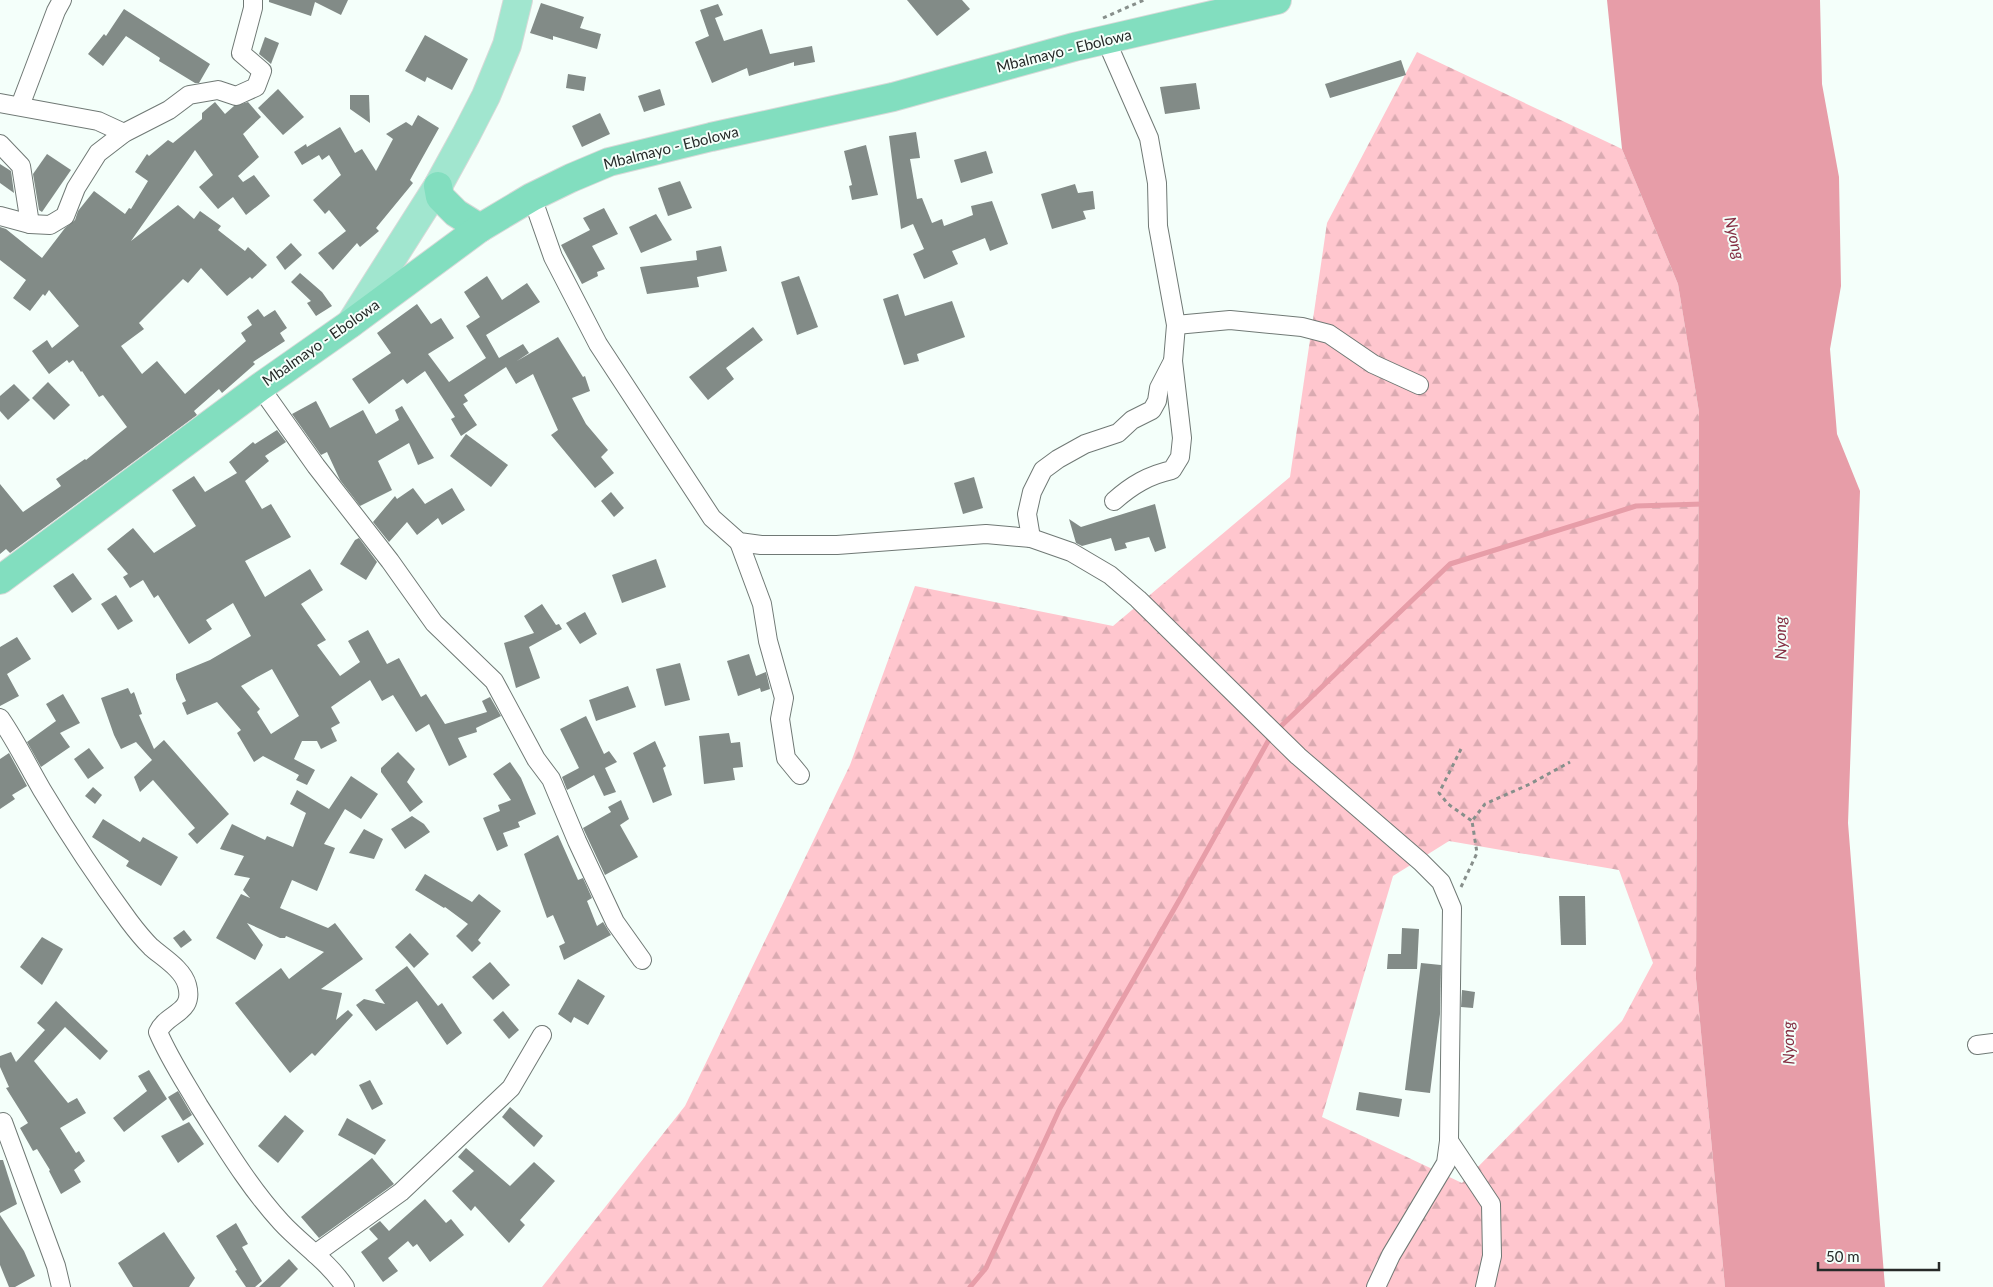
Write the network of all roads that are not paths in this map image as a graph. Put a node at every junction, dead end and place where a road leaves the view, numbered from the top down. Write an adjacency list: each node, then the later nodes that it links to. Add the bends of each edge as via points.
1 (62, 0): 7 (street)
2 (253, 0): 8 (street, via 241,53 262,71 256,87 236,96 218,90 189,94 169,110)
3 (518, 0): 10 (main road, via 507,45 486,96)
4 (1277, 0): 5 (highway, Mbalmayo - Ebolowa)
5 (1106, 40): 11 (highway, Mbalmayo - Ebolowa, via 893,97 609,162); 16 (street, via 1149,138 1157,183 1158,226)
6 (0, 103): 7 (street)
7 (20, 106): 8 (street, via 98,121)
8 (124, 133): 13 (street, via 98,154 76,188 65,216 50,225)
9 (0, 144): 13 (street, via 21,166)
10 (438, 186): 14 (highway, via 440,197 456,213); 15 (main road)
11 (532, 197): 14 (highway, Mbalmayo - Ebolowa); 22 (street, via 553,257 598,344 712,518)
12 (0, 216): 13 (street)
13 (30, 224)
14 (480, 228): 15 (highway, Mbalmayo - Ebolowa)
15 (350, 324): 19 (highway, Mbalmayo - Ebolowa)
16 (1176, 325): 17 (street); 18 (street, via 1230,320 1302,327 1329,334 1373,364)
17 (1173, 361): 20 (street, via 1182,438 1180,457 1172,470 1153,474); 21 (street, via 1152,410 1132,420 1118,433 1086,444 1043,470 1032,492 1027,514)
18 (1419, 385)
19 (260, 387): 23 (highway, Mbalmayo - Ebolowa); 26 (street, via 434,623 494,681 536,759 551,779 615,922)
20 (1114, 501)
21 (1031, 538): 22 (street, via 986,534 837,545); 29 (street, via 1071,552 1110,575 1298,756 1441,882 1452,908)
22 (739, 542): 25 (street, via 762,604 768,641 784,698 780,720 786,758)
23 (0, 580)
24 (0, 718): 30 (street, via 43,792 106,888 149,945 178,971 187,984 188,1001 183,1010 160,1027 158,1032 162,1043 233,1160 280,1221)
25 (800, 775)
26 (642, 960)
27 (542, 1035): 30 (street, via 512,1088 401,1192)
28 (1, 1120): 31 (street, via 56,1266)
29 (1449, 1141): 33 (street, via 1446,1162 1391,1255); 34 (street, via 1491,1204 1492,1256)
30 (315, 1254): 32 (street)
31 (56, 1284)
32 (345, 1287)
33 (1376, 1287)
34 (1484, 1287)

